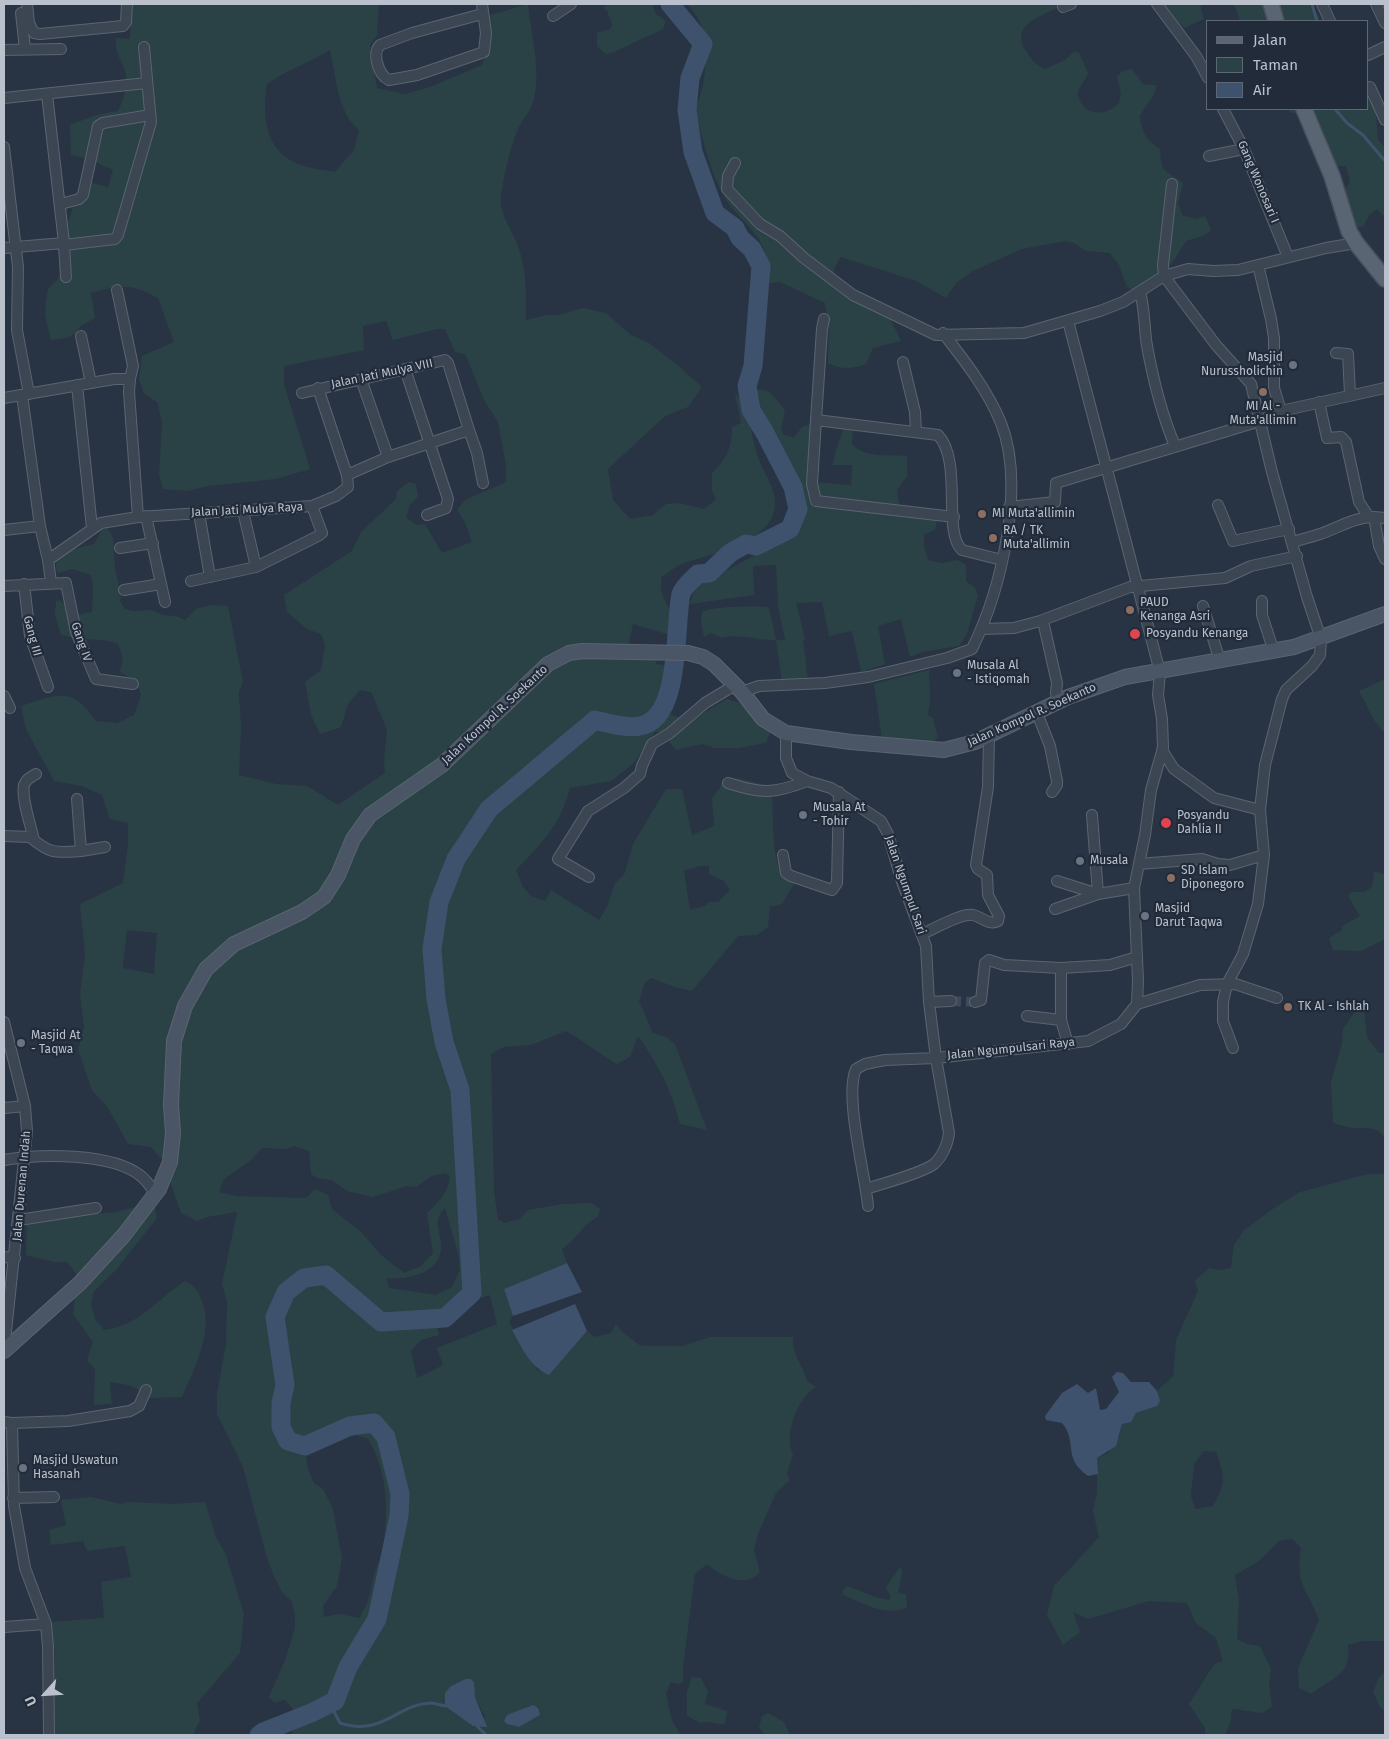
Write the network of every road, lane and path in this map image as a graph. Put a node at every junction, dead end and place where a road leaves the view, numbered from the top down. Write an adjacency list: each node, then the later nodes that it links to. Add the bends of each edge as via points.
1 (20, 4): 16 (street)
2 (27, 4): 3 (street, via 29,23 34,33 117,28 126,22)
3 (127, 4)
4 (571, 4): 10 (street)
5 (1157, 4): 20 (street)
6 (1271, 4): 11 (main road)
7 (1322, 4): 12 (street)
8 (1376, 4): 13 (street)
9 (482, 9): 9 (street, via 380,45 376,52 384,78 417,75 484,52 486,33)
10 (553, 16)
11 (1276, 20)
12 (1330, 20)
13 (1385, 22)
14 (144, 47): 21 (street)
15 (1385, 47): 19 (street)
16 (25, 49): 17 (street); 18 (street)
17 (4, 50)
18 (61, 50)
19 (1369, 55)
20 (1206, 74)
21 (147, 83): 23 (street); 27 (street)
22 (1370, 87): 28 (street)
23 (47, 94): 24 (street); 34 (street)
24 (4, 98)
25 (1224, 110): 30 (street, Gang Wonosari I)
26 (1304, 110): 35 (main road, via 1332,176 1344,219)
27 (150, 115): 34 (street, via 98,126 83,195); 36 (street, via 117,237)
28 (1385, 120)
29 (4, 147): 37 (street)
30 (1244, 149): 31 (street); 38 (street, Gang Wonosari I)
31 (1209, 156)
32 (735, 162): 47 (street, via 728,176 727,189 760,224 853,294 936,335)
33 (1172, 184): 40 (street)
34 (61, 204): 36 (street)
35 (1356, 243): 38 (street); 42 (main road)
36 (64, 244): 37 (street); 41 (street)
37 (9, 248): 59 (street, via 18,267 17,330)
38 (1288, 257): 39 (street)
39 (1258, 265): 40 (street, via 1238,270 1188,269); 63 (street, via 1272,319 1274,388)
40 (1164, 276): 44 (street); 65 (street, via 1216,345 1251,384)
41 (66, 277)
42 (1385, 278)
43 (117, 290): 52 (street, via 133,366)
44 (1140, 292): 46 (street, via 1100,311); 69 (street, via 1147,345)
45 (824, 319): 64 (street)
46 (1068, 321): 47 (street, via 1024,333); 71 (street)
47 (943, 333): 76 (street, via 989,399 1001,424 1009,453)
48 (81, 336): 54 (street)
49 (1336, 353): 60 (street, via 1348,354)
50 (903, 362): 67 (street, via 915,412)
51 (405, 369): 53 (street, Jalan Jati Mulya VIII); 66 (street, Jalan Jati Mulya VIII, via 445,360); 68 (street)
52 (130, 379): 54 (street); 80 (street)
53 (361, 379): 56 (street, Jalan Jati Mulya VIII); 70 (street)
54 (91, 383): 55 (street)
55 (77, 386): 59 (street); 85 (street)
56 (318, 388): 58 (street, Jalan Jati Mulya VIII); 72 (street)
57 (1385, 388): 60 (street)
58 (302, 392)
59 (25, 394): 61 (street); 84 (street)
60 (1350, 394): 62 (street)
61 (4, 398)
62 (1319, 402): 63 (street); 82 (street, via 1327,438 1341,436 1346,442 1359,502)
63 (1282, 411): 65 (street)
64 (816, 420): 67 (street); 81 (street, via 812,484 816,501)
65 (1260, 421): 69 (street); 86 (street)
66 (469, 430): 68 (street); 73 (street)
67 (916, 432): 81 (street, via 938,435 945,446)
68 (430, 442): 70 (street); 79 (street, via 448,503 446,508)
69 (1175, 446): 71 (street)
70 (388, 457): 72 (street)
71 (1105, 466): 76 (street, via 1056,483 1056,502); 102 (street)
72 (347, 475): 74 (street, Jalan Jati Mulya Raya, via 346,489)
73 (483, 483)
74 (312, 506): 77 (street, Jalan Jati Mulya Raya); 95 (street, via 322,533)
75 (1218, 506): 86 (street, via 1233,541)
76 (1009, 508): 94 (street, via 1012,524)
77 (243, 511): 78 (street, Jalan Jati Mulya Raya); 95 (street)
78 (199, 513): 80 (street, Jalan Jati Mulya Raya); 96 (street)
79 (427, 515)
80 (142, 517): 85 (street, Jalan Jati Mulya Raya, via 114,520); 89 (street)
81 (954, 517): 94 (street, via 954,538 962,550)
82 (1371, 517): 83 (street); 88 (street); 92 (street)
83 (1385, 518)
84 (40, 526): 87 (street); 93 (street)
85 (92, 528): 93 (street, Jalan Jati Mulya Raya)
86 (1289, 529): 88 (street)
87 (4, 530)
88 (1292, 542): 91 (street)
89 (153, 543): 90 (street); 100 (street)
90 (120, 548)
91 (1297, 556): 102 (street, via 1251,566 1225,578); 110 (street)
92 (1385, 559)
93 (48, 560): 98 (street)
94 (1002, 560): 109 (street)
95 (256, 567): 96 (street)
96 (210, 577): 97 (street)
97 (191, 581)
98 (51, 582): 99 (street); 114 (street, Gang IV, via 67,584 76,632 96,679)
99 (24, 584): 101 (street); 115 (street, Gang III, via 30,636)
100 (161, 584): 103 (street); 105 (street)
101 (4, 586)
102 (1137, 586): 108 (street, via 1115,591); 113 (street)
103 (124, 590)
104 (1262, 601): 111 (street, via 1262,615)
105 (165, 602)
106 (1202, 606): 112 (street)
107 (1385, 614): 110 (main road, Jalan Kompol R. Soekanto)
108 (1043, 621): 109 (street, via 1014,628); 118 (street, via 1057,682)
109 (981, 629): 116 (street, via 970,650 918,665 825,683)
110 (1321, 639): 111 (main road, Jalan Kompol R. Soekanto); 130 (street, via 1320,655 1286,690 1282,700 1265,765)
111 (1274, 652): 112 (main road, Jalan Kompol R. Soekanto)
112 (1220, 661): 113 (main road, Jalan Kompol R. Soekanto)
113 (1160, 672): 118 (main road, Jalan Kompol R. Soekanto, via 1125,677); 123 (street, via 1158,695)
114 (132, 684)
115 (48, 687)
116 (739, 689): 121 (main road, Jalan Kompol R. Soekanto, via 763,719); 139 (street, via 705,703 652,744 640,774 588,811 558,859); 164 (main road, Jalan Kompol R. Soekanto, via 714,664 688,653 569,653 548,664 442,765 370,815 353,838 338,875 324,897 302,912 234,944 206,968 185,1006 174,1041 170,1162)
117 (4, 696): 119 (street)
118 (1058, 702): 120 (main road, Jalan Kompol R. Soekanto)
119 (10, 708)
120 (1036, 713): 122 (main road, Jalan Kompol R. Soekanto); 128 (street, via 1050,746 1057,781)
121 (786, 733): 122 (main road, Jalan Kompol R. Soekanto, via 932,750 960,747); 125 (street, Jalan Ngumpul Sari, via 789,767)
122 (989, 736): 144 (street, via 988,787 976,865 987,875 988,895 999,916 998,921 990,922 973,915)
123 (1162, 750): 130 (street, via 1174,768 1214,798); 138 (street, via 1151,790)
124 (36, 774): 133 (street, via 24,785)
125 (807, 781): 126 (street, via 784,790 759,792); 127 (street, Jalan Ngumpul Sari)
126 (728, 783)
127 (838, 792): 136 (street, via 836,883 832,890 786,873); 144 (street, Jalan Ngumpul Sari, via 881,821)
128 (1052, 792)
129 (77, 800): 135 (street)
130 (1260, 810): 137 (street)
131 (1092, 814): 142 (street)
132 (4, 836): 133 (street, via 20,835)
133 (34, 840): 135 (street, via 44,850)
134 (105, 847): 135 (street)
135 (81, 851)
136 (783, 855)
137 (1264, 855): 138 (street, via 1230,865 1202,859); 147 (street, via 1258,904 1243,954)
138 (1139, 864): 141 (street)
139 (589, 877)
140 (1057, 882): 142 (street)
141 (1134, 888): 142 (street); 145 (street)
142 (1098, 894): 143 (street)
143 (1055, 909)
144 (922, 934): 150 (street, Jalan Ngumpul Sari, via 928,962)
145 (1137, 956): 146 (street, via 1110,965); 152 (street)
146 (1062, 968): 151 (street, via 1004,965 989,960 985,963 981,1000); 154 (street)
147 (1227, 984): 148 (street); 152 (street, via 1200,985); 157 (street, via 1223,1021)
148 (1277, 998)
149 (951, 1001): 150 (street)
150 (929, 1002): 158 (street, Jalan Ngumpul Sari)
151 (975, 1002)
152 (1137, 1004): 156 (street, Jalan Ngumpulsari Raya, via 1121,1024 1105,1034)
153 (1027, 1016): 154 (street)
154 (1061, 1020): 156 (street)
155 (4, 1029): 159 (street, Jalan Durenan Indah)
156 (1068, 1044): 158 (street, Jalan Ngumpulsari Raya)
157 (1233, 1048)
158 (936, 1058): 163 (street, Jalan Ngumpul Sari, via 948,1142 930,1166); 163 (street, Jalan Ngumpulsari Raya, via 885,1060 856,1069 852,1080 853,1099)
159 (24, 1106): 160 (street); 161 (street, Jalan Durenan Indah, via 27,1130)
160 (4, 1108)
161 (24, 1157): 162 (street); 164 (street, via 77,1157 121,1166 140,1176); 167 (street, Jalan Durenan Indah)
162 (4, 1160)
163 (866, 1189): 165 (street, Jalan Ngumpulsari Raya)
164 (156, 1194): 170 (main road, Jalan Kompol R. Soekanto, via 80,1283)
165 (868, 1206)
166 (96, 1208): 167 (street)
167 (19, 1220): 169 (street, Jalan Durenan Indah)
168 (4, 1257): 169 (street)
169 (15, 1258): 170 (street, Jalan Durenan Indah)
170 (4, 1351)
171 (146, 1390): 172 (street, via 139,1406 121,1413 68,1421)
172 (8, 1423): 174 (street)
173 (54, 1497): 174 (street)
174 (13, 1498): 175 (street, via 25,1568)
175 (46, 1624): 176 (street); 177 (street)
176 (4, 1627)
177 (49, 1735)

